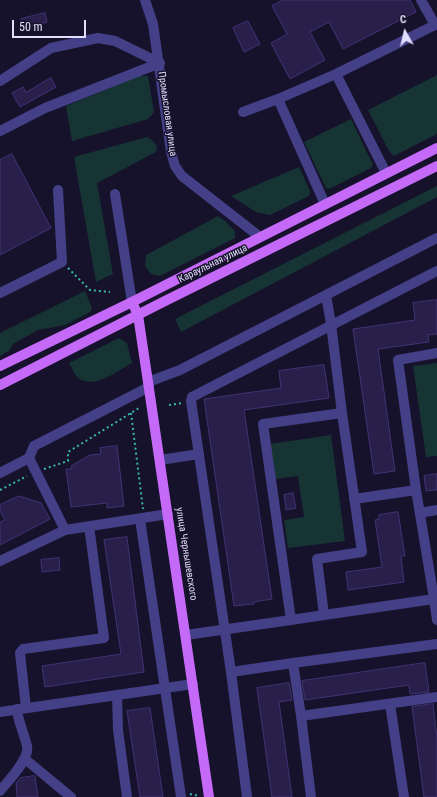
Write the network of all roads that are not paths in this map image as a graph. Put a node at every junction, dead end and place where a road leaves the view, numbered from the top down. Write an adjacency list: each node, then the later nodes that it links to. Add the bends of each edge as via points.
1 (146, 0): 4 (street, Промысловая улица)
2 (422, 0): 3 (street)
3 (436, 25): 5 (street)
4 (160, 64): 6 (street, via 116,41 98,38 51,48); 9 (street, via 45,108); 16 (street, Промысловая улица, via 175,166 182,176)
5 (336, 74): 7 (street); 12 (street)
6 (0, 81)
7 (278, 99): 8 (street); 15 (street)
8 (243, 112)
9 (0, 131)
10 (437, 148): 12 (main road, Караульная улица)
11 (437, 166): 22 (main road, Караульная улица)
12 (386, 173): 15 (main road, Караульная улица)
13 (58, 190): 19 (street, via 62,262)
14 (115, 194): 21 (street)
15 (325, 204): 16 (main road, Караульная улица)
16 (260, 237): 21 (main road, Караульная улица)
17 (437, 238): 20 (street)
18 (437, 271): 23 (street)
19 (0, 293)
20 (326, 295): 23 (street); 26 (street)
21 (132, 302): 22 (main road, улица Чернышевского); 25 (main road, Караульная улица)
22 (138, 315): 26 (main road, улица Чернышевского); 27 (main road, Караульная улица)
23 (331, 324): 28 (street); 29 (street, via 192,397)
24 (437, 353): 33 (street, via 398,360)
25 (0, 366)
26 (149, 384): 30 (street, via 34,446); 31 (main road, улица Чернышевского)
27 (0, 385)
28 (342, 413): 34 (street); 44 (street, via 263,424)
29 (199, 454): 31 (street); 46 (street)
30 (29, 458): 32 (street); 40 (street)
31 (160, 460): 37 (main road, улица Чернышевского)
32 (0, 473)
33 (416, 490): 34 (street); 36 (street)
34 (354, 499): 43 (street, via 362,552 317,559)
35 (437, 510): 36 (street)
36 (420, 513): 42 (street)
37 (168, 514): 38 (street); 47 (main road, улица Чернышевского)
38 (140, 519): 39 (street); 52 (street)
39 (89, 526): 40 (street); 56 (street, via 104,638 23,649 20,653)
40 (66, 530): 41 (street)
41 (0, 562)
42 (434, 599): 43 (street); 45 (street)
43 (324, 615): 44 (street)
44 (291, 620): 46 (street)
45 (437, 620)
46 (225, 629): 47 (street); 50 (street)
47 (186, 635): 51 (main road, улица Чернышевского)
48 (437, 644): 49 (street)
49 (293, 663): 50 (street); 58 (street)
50 (231, 672): 65 (street)
51 (193, 684): 52 (street); 61 (main road, улица Чернышевского)
52 (166, 688): 53 (street); 64 (street)
53 (117, 695): 56 (street); 63 (street, via 118,730)
54 (437, 697): 55 (street)
55 (390, 704): 58 (street); 67 (street)
56 (21, 708): 57 (street); 59 (street, via 18,720 28,748)
57 (0, 712)
58 (301, 716): 66 (street)
59 (25, 759): 60 (street); 62 (street)
60 (0, 791)
61 (204, 796)
62 (71, 797)
63 (127, 797)
64 (181, 797)
65 (247, 797)
66 (311, 797)
67 (404, 797)

